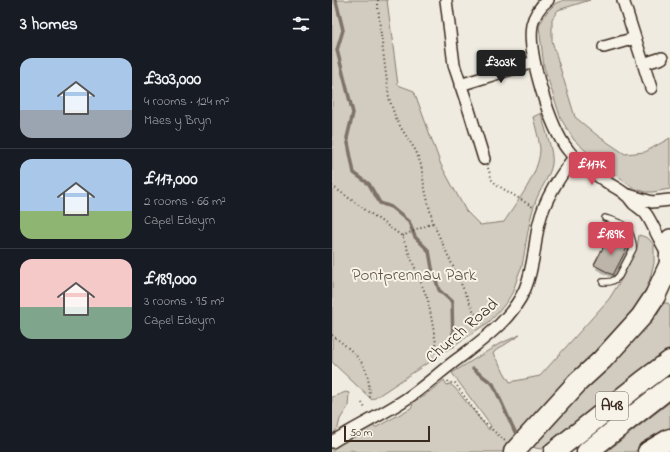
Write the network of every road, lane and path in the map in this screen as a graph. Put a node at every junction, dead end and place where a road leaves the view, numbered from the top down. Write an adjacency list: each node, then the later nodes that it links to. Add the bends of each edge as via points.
1 (337, 0): 6 (path)
2 (378, 0): 21 (path, via 389,98 395,116 416,151 421,165)
3 (446, 0): 12 (street, via 454,65)
4 (548, 0): 10 (street, via 542,4 532,24)
5 (623, 0): 7 (street)
6 (332, 3)
7 (635, 38): 8 (street); 11 (street)
8 (604, 47)
9 (662, 58): 11 (street)
10 (534, 62): 12 (street); 14 (street, via 556,130 566,148)
11 (643, 64): 13 (street)
12 (460, 85): 15 (street)
13 (650, 88)
14 (574, 156): 17 (street); 35 (street, Church Road, via 546,203 538,228 530,277 510,314 490,334 407,398)
15 (484, 159): 19 (path, via 492,180 497,185)
16 (332, 186): 22 (path)
17 (626, 194): 18 (street, via 652,202); 23 (street, via 646,214)
18 (670, 200)
19 (535, 208)
20 (605, 218): 24 (lane, via 625,226 634,246 619,276 613,282)
21 (433, 223): 22 (path); 25 (path)
22 (402, 236): 27 (path, via 428,300)
23 (669, 259): 36 (highway, via 655,296 641,317 529,435)
24 (603, 282)
25 (482, 330)
26 (332, 335): 31 (path, via 362,362 368,377)
27 (438, 354)
28 (670, 361): 37 (highway, A48)
29 (448, 381): 36 (path, via 455,383 481,420)
30 (670, 387): 38 (highway, A48)
31 (370, 398)
32 (362, 403): 33 (path)
33 (368, 412)
34 (670, 439): 39 (highway)
35 (332, 442)
36 (511, 448)
37 (554, 452)
38 (587, 452)
39 (648, 452)

